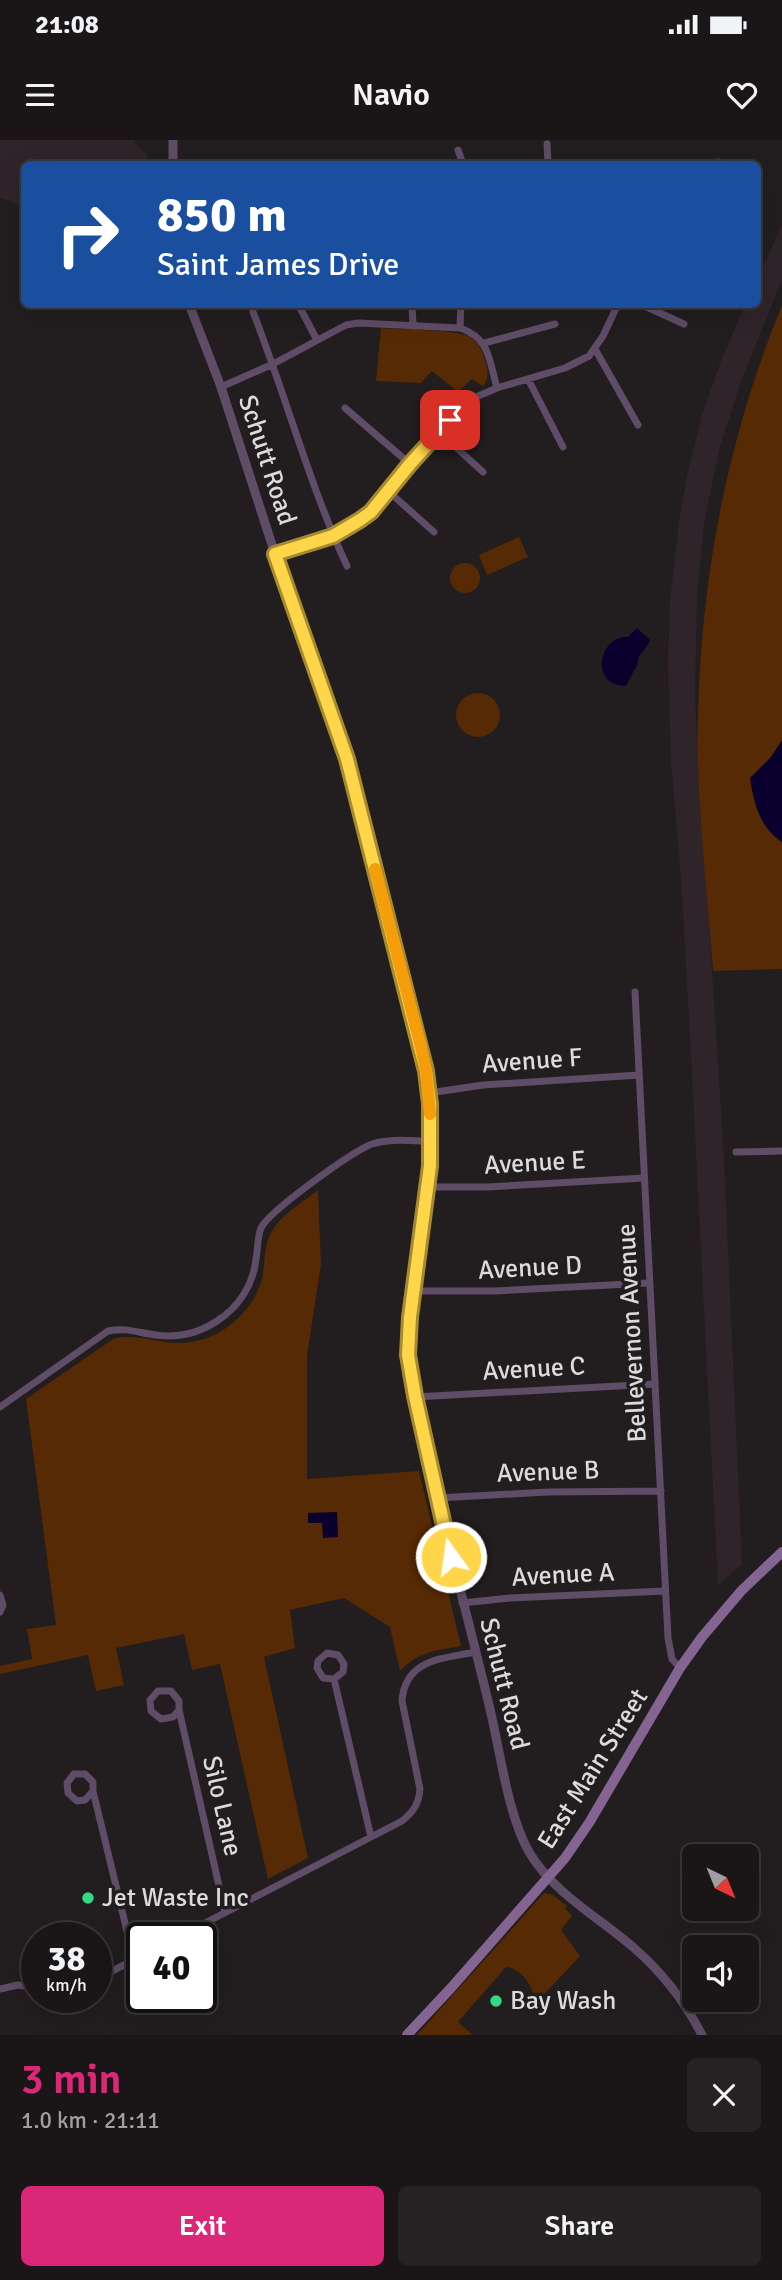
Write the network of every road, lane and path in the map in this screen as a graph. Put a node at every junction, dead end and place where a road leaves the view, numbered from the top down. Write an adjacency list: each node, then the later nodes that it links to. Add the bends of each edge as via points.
1 (173, 140): 4 (street)
2 (547, 144): 6 (street)
3 (458, 150): 5 (street)
4 (173, 161)
5 (462, 161)
6 (548, 161)
7 (191, 308): 23 (street, Schutt Road)
8 (300, 308): 18 (street)
9 (412, 308): 16 (street)
10 (461, 308): 17 (street)
11 (616, 308): 20 (street)
12 (649, 308): 15 (street)
13 (253, 312): 21 (street)
14 (555, 324): 19 (street)
15 (684, 324)
16 (413, 326): 17 (street); 18 (street, via 358,323)
17 (460, 328): 19 (street)
18 (317, 340): 21 (street)
19 (484, 343): 24 (street)
20 (595, 349): 22 (street, via 565,368); 26 (street)
21 (273, 364): 23 (street); 33 (street)
22 (528, 379): 24 (street); 28 (street)
23 (221, 387): 34 (street, Schutt Road)
24 (497, 388): 27 (street, via 476,397)
25 (345, 408): 29 (street)
26 (638, 425)
27 (439, 432): 29 (street); 30 (street)
28 (563, 447)
29 (410, 464): 31 (street)
30 (483, 472)
31 (388, 491): 32 (street); 33 (street, via 360,520)
32 (434, 532)
33 (333, 536): 34 (street); 35 (street)
34 (275, 554): 38 (street, Schutt Road, via 347,759)
35 (347, 566)
36 (635, 992): 37 (street, Bellevernon Avenue)
37 (639, 1075): 38 (street, Avenue F); 42 (street, Bellevernon Avenue)
38 (429, 1093): 39 (street, Schutt Road)
39 (430, 1141): 43 (street, Schutt Road); 48 (street, via 365,1147 274,1211 261,1230 248,1287 235,1306 216,1321 174,1336 129,1329 108,1331)
40 (782, 1151): 41 (street)
41 (736, 1153)
42 (644, 1178): 43 (street, Avenue E, via 499,1187); 44 (street, Bellevernon Avenue)
43 (428, 1186): 45 (street, Schutt Road)
44 (649, 1283): 45 (street, Avenue D); 46 (street, Bellevernon Avenue)
45 (413, 1291): 47 (street, Schutt Road, via 408,1342)
46 (655, 1384): 47 (street, Avenue C); 49 (street, Bellevernon Avenue)
47 (415, 1396): 50 (street, Schutt Road)
48 (0, 1408)
49 (661, 1491): 50 (street, Avenue B); 52 (street, Bellevernon Avenue)
50 (437, 1498): 54 (street, Schutt Road)
51 (782, 1552): 57 (main road, East Main Street, via 711,1624)
52 (665, 1591): 54 (street, Avenue A); 57 (street, Bellevernon Avenue, via 670,1653)
53 (0, 1595): 55 (street)
54 (462, 1603): 56 (street, Schutt Road)
55 (0, 1612)
56 (475, 1652): 61 (street, via 423,1665 407,1682 402,1701 420,1796 410,1815); 62 (street, Schutt Road, via 520,1831)
57 (680, 1668): 62 (main road, East Main Street, via 589,1823)
58 (334, 1679): 61 (street)
59 (178, 1710): 59 (street, via 173,1717 161,1719 151,1711 150,1700 158,1691 171,1691 179,1701); 63 (street, Silo Lane)
60 (93, 1791): 64 (street)
61 (371, 1837): 63 (street)
62 (548, 1876): 68 (main road, East Main Street); 69 (street, Schutt Road, via 658,1970)
63 (225, 1912): 65 (street)
64 (128, 1922)
65 (206, 1922)
66 (21, 1985): 67 (street)
67 (0, 1989)
68 (407, 2035)
69 (702, 2035)

